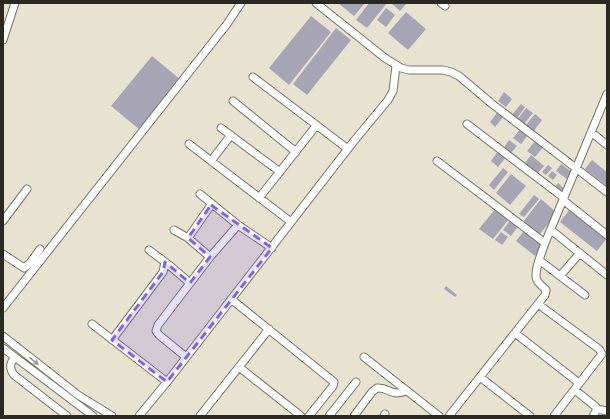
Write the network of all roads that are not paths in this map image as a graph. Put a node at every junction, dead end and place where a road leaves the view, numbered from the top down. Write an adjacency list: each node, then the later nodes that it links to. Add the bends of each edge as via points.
1 (15, 3): 4 (street)
2 (241, 3): 50 (street)
3 (316, 3): 5 (street)
4 (3, 40)
5 (396, 66): 16 (street, via 388,100); 20 (street, via 409,70 443,70 459,76)
6 (253, 77): 10 (street)
7 (607, 95): 12 (street)
8 (233, 101): 17 (street)
9 (467, 124): 26 (street)
10 (316, 126): 16 (street); 17 (street)
11 (221, 128): 13 (street)
12 (591, 132): 15 (street); 20 (street)
13 (231, 135): 18 (street); 21 (street)
14 (189, 144): 18 (street)
15 (607, 145)
16 (348, 149): 29 (street)
17 (296, 152): 21 (street)
18 (211, 161): 25 (street)
19 (437, 161): 35 (street)
20 (577, 168): 23 (street); 26 (street)
21 (280, 172): 25 (street)
22 (27, 189): 28 (street)
23 (607, 192)
24 (200, 194): 27 (street)
25 (259, 198): 29 (street)
26 (563, 199): 32 (street); 33 (street)
27 (211, 204): 30 (street); 34 (street)
28 (3, 221)
29 (291, 222): 36 (street)
30 (238, 225): 36 (street); 41 (street)
31 (174, 230): 34 (street)
32 (551, 230): 35 (street); 39 (street)
33 (607, 234)
34 (188, 238): 41 (street)
35 (545, 243): 42 (street)
36 (272, 248): 48 (street)
37 (40, 249): 40 (street, via 24,268)
38 (149, 250): 43 (street)
39 (580, 253): 44 (street); 45 (street)
40 (3, 254)
41 (210, 257): 46 (street)
42 (539, 260): 45 (street); 49 (street, via 536,277 546,291)
43 (165, 262): 46 (street); 55 (street, via 163,272)
44 (607, 275)
45 (560, 276): 47 (street)
46 (190, 282): 58 (street, via 156,330)
47 (584, 295)
48 (231, 299): 52 (street); 58 (street)
49 (538, 304): 53 (street); 57 (street)
50 (3, 308)
51 (92, 324): 55 (street)
52 (269, 329): 61 (street); 76 (street, via 334,382)
53 (515, 333): 62 (street); 65 (street)
54 (3, 336): 72 (street, one-way to 72, via 78,395)
55 (112, 340): 63 (street)
56 (3, 348): 60 (street)
57 (604, 354): 65 (street)
58 (186, 356): 63 (street)
59 (364, 357): 67 (street)
60 (14, 358): 70 (street); 71 (street, via 10,366 14,374)
61 (239, 367): 74 (street); 75 (street)
62 (480, 377): 80 (street); 81 (street)
63 (167, 382): 73 (street)
64 (356, 382): 77 (street)
65 (579, 383): 66 (street)
66 (575, 390): 69 (street, via 594,405); 82 (street)
67 (406, 391): 78 (street, via 394,394 377,388); 79 (street)
68 (607, 411): 69 (street)
69 (594, 413)
70 (89, 415)
71 (67, 416)
72 (112, 416)
73 (139, 416)
74 (200, 416)
75 (301, 416)
76 (309, 416)
77 (329, 416)
78 (354, 416)
79 (439, 416)
80 (449, 416)
81 (530, 416)
82 (554, 416)

